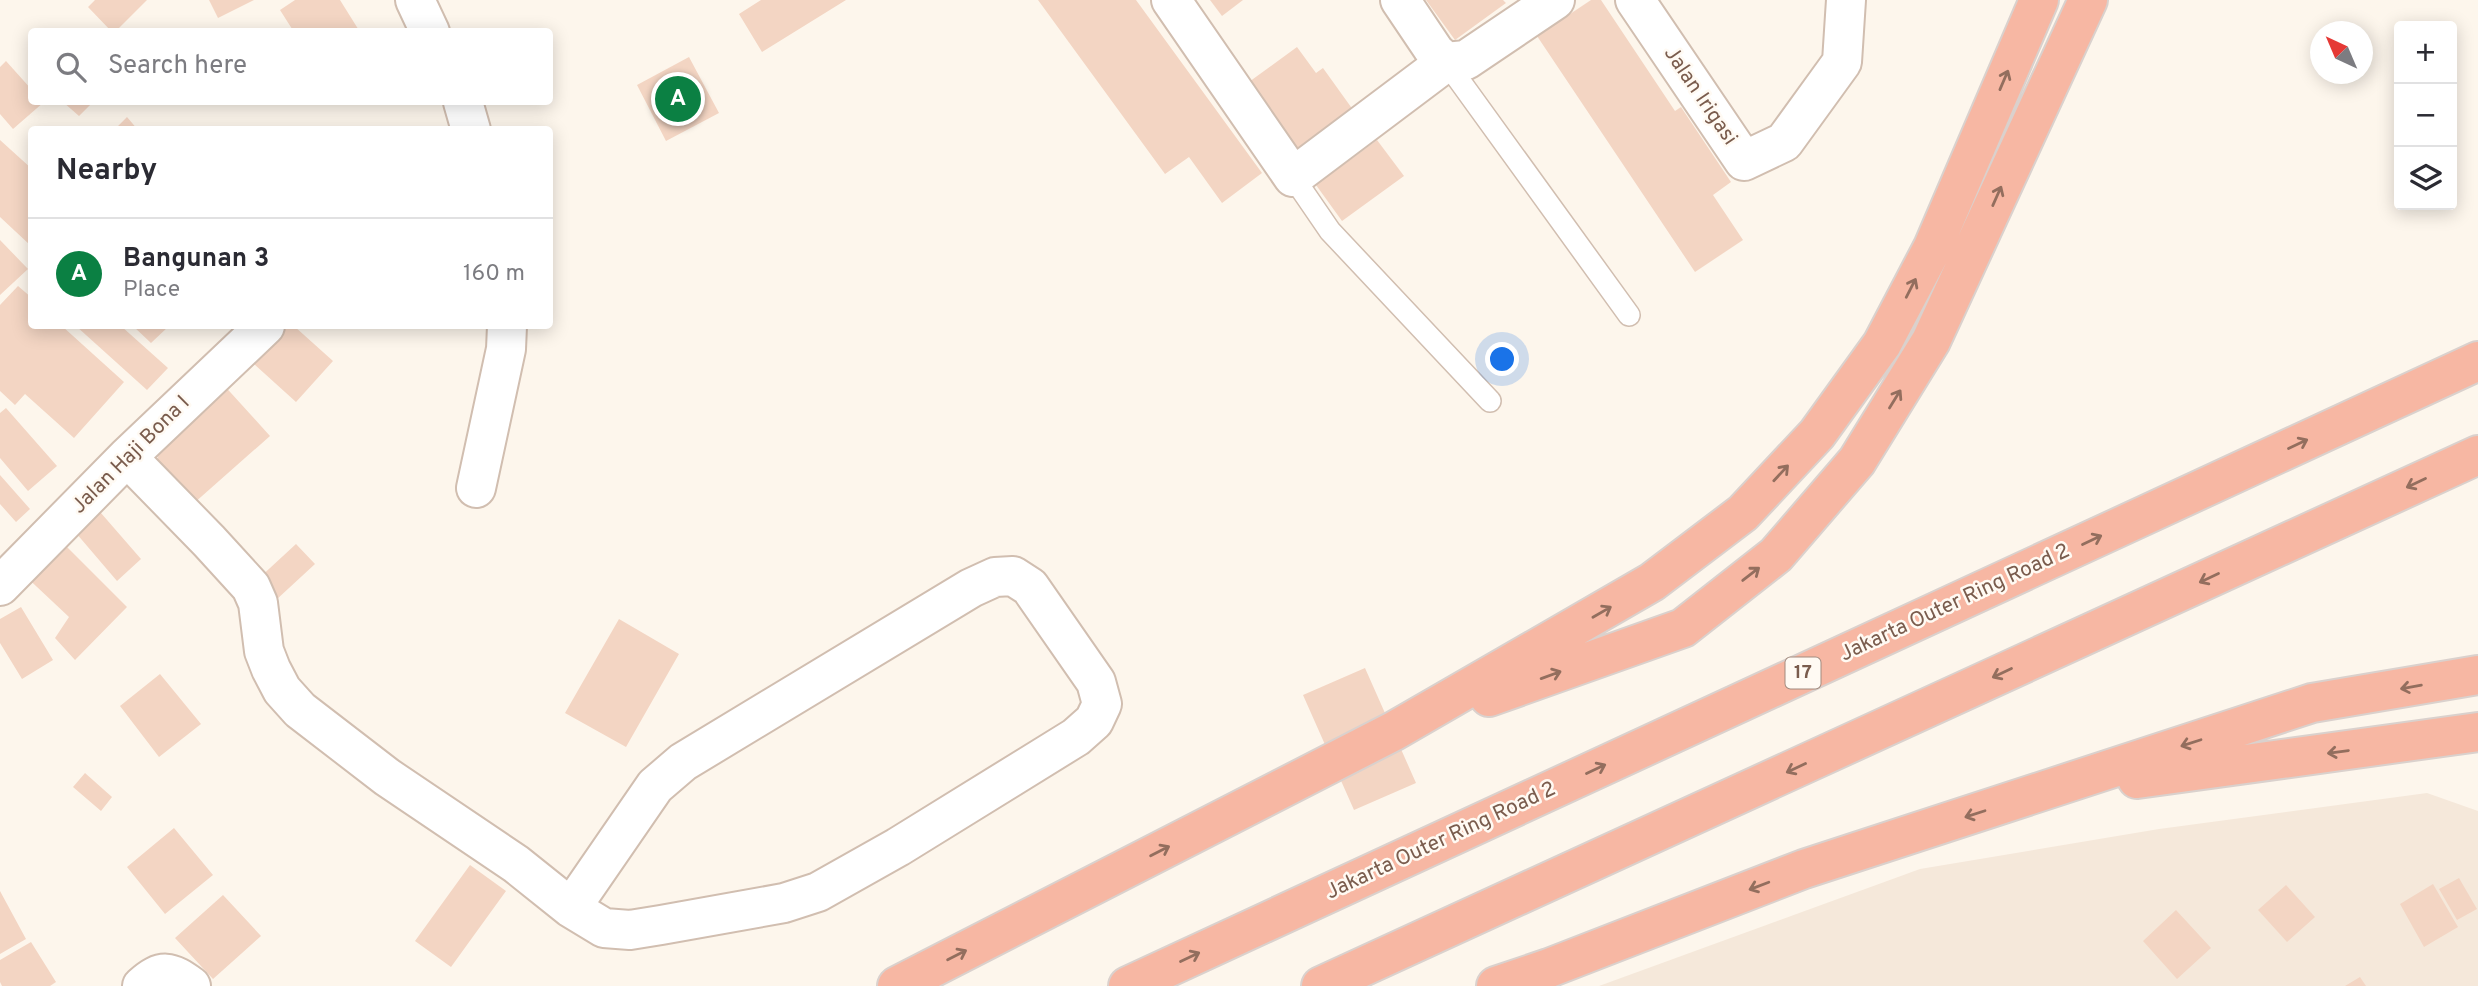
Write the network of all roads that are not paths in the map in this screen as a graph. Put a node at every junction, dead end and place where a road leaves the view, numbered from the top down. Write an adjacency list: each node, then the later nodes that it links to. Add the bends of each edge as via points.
1 (415, 0): 9 (street)
2 (1171, 0): 13 (street)
3 (1400, 0): 10 (street)
4 (1555, 0): 10 (street, via 1466,60)
5 (1634, 0): 6 (street, Jalan Irigasi, via 1744,161 1784,142 1842,62)
6 (1846, 0)
7 (2039, 0): 24 (highway, one-way to 7, via 1653,583 1743,513 1817,434 1882,344 1933,247)
8 (2088, 0): 24 (highway, one-way to 8, via 1683,628 1776,555 1857,461 1931,341)
9 (428, 28)
10 (1446, 62): 13 (street); 14 (lane)
11 (464, 105): 12 (street)
12 (470, 126)
13 (1293, 177): 18 (lane, via 1330,231)
14 (1629, 315)
15 (262, 329): 20 (street, Jalan Haji Bona I)
16 (507, 329): 21 (street)
17 (2478, 361): 31 (highway, Jakarta Outer Ring Road 2 / 17, one-way to 17)
18 (1490, 401)
19 (2478, 455): 32 (highway, one-way to 32)
20 (127, 457): 22 (street, Jalan Haji Bona I); 27 (street, via 251,587 271,669 300,710)
21 (476, 488)
22 (0, 586)
23 (2478, 675): 26 (highway, one-way to 26, via 2312,703)
24 (1394, 731): 30 (highway, one-way to 24)
25 (2478, 732): 26 (highway, one-way to 26)
26 (2040, 793): 33 (highway, one-way to 33, via 1804,869)
27 (571, 908): 27 (street, via 604,928 630,930 784,903 818,892 1076,737 1094,721 1102,704 1096,682 1030,587 1013,576 995,577 683,762 655,786)
28 (142, 986): 29 (street, via 167,972)
29 (191, 986)
30 (897, 986)
31 (1128, 986)
32 (1321, 986)
33 (1496, 986)

